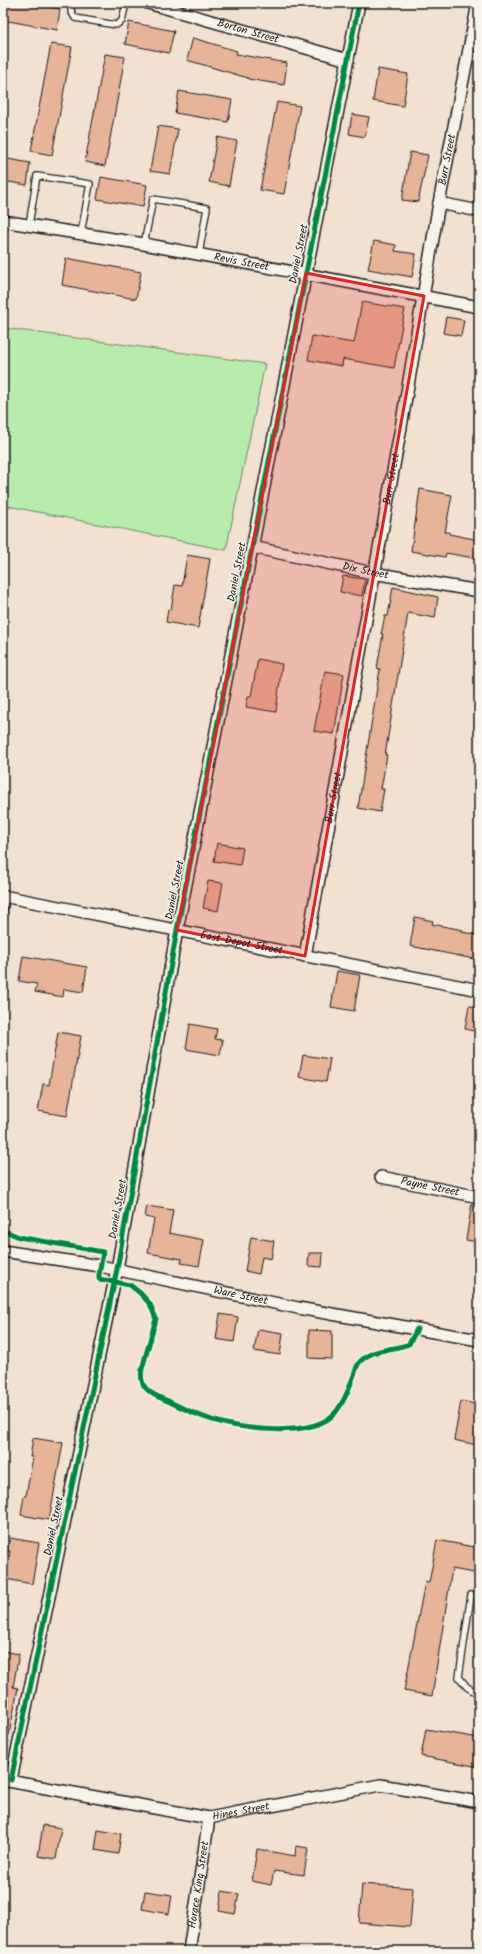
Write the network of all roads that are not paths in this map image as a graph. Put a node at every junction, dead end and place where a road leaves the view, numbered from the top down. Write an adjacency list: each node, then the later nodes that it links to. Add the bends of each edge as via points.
1 (72, 3): 2 (lane, via 71,11 75,18 116,25 122,21)
2 (126, 3)
3 (148, 3): 6 (street, Borton Street)
4 (359, 3): 6 (street, Daniel Street)
5 (478, 3): 7 (street, Burr Street)
6 (348, 60): 14 (street, Daniel Street)
7 (439, 203): 8 (street); 15 (street, Burr Street)
8 (479, 211)
9 (3, 221): 10 (street, Revis Street)
10 (28, 225): 11 (street, Revis Street); 11 (lane, via 37,176 90,184)
11 (81, 233): 12 (street, Revis Street)
12 (144, 244): 13 (street, Revis Street); 13 (lane, via 153,199 207,208)
13 (199, 254): 14 (street, Revis Street)
14 (306, 273): 15 (street, Revis Street); 17 (street, Daniel Street)
15 (424, 296): 16 (street, Revis Street); 18 (street, Burr Street)
16 (479, 307)
17 (252, 547): 18 (street, Dix Street); 22 (street, Daniel Street)
18 (373, 573): 19 (street, Dix Street); 23 (street, Burr Street)
19 (479, 591)
20 (4, 896): 21 (lane); 22 (street, East Depot Street)
21 (3, 913)
22 (177, 930): 23 (street, East Depot Street); 28 (street, Daniel Street)
23 (305, 956): 24 (street, East Depot Street)
24 (479, 990)
25 (381, 1177): 26 (street, Payne Street)
26 (479, 1197)
27 (3, 1251): 28 (street, Ware Street)
28 (118, 1269): 29 (street, Ware Street, via 298,1308); 32 (street, Daniel Street)
29 (479, 1340)
30 (471, 1596): 31 (lane, via 459,1677 467,1687)
31 (479, 1694)
32 (7, 1780): 34 (street, Hines Street)
33 (479, 1802): 34 (street, Hines Street, via 380,1785)
34 (208, 1818): 35 (street, Horace King Street)
35 (189, 1951)

